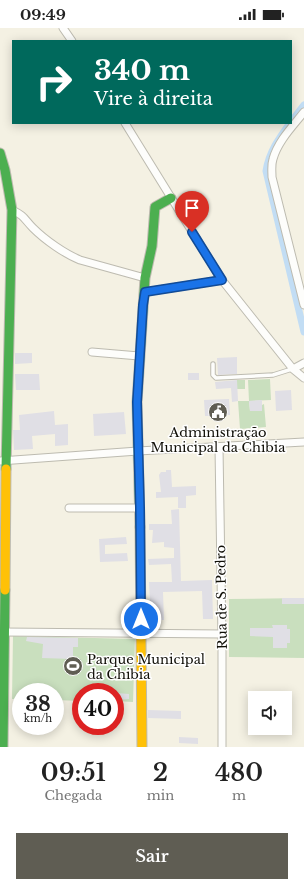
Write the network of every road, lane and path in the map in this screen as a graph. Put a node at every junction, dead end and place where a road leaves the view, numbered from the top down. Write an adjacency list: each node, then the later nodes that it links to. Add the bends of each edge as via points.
1 (63, 28): 2 (street)
2 (71, 40)
3 (304, 112): 11 (street, via 275,152 272,177)
4 (126, 124): 6 (street)
5 (0, 153): 7 (street)
6 (171, 198): 8 (street, via 155,207 152,246); 9 (street)
7 (12, 210): 8 (street, via 22,214 33,228 71,257); 21 (street)
8 (145, 278): 10 (street)
9 (222, 280): 10 (street); 16 (street)
10 (145, 292): 13 (street)
11 (304, 305)
12 (92, 352): 13 (street)
13 (139, 356): 20 (street)
14 (304, 363): 16 (street)
15 (213, 364): 16 (lane, via 213,375 216,378 273,375)
16 (293, 369): 17 (street)
17 (304, 378)
18 (304, 442): 19 (street)
19 (219, 447): 20 (street); 25 (street, Rua de S. Pedro)
20 (138, 451): 21 (street); 23 (street)
21 (3, 461): 24 (street)
22 (69, 508): 23 (street)
23 (140, 508): 26 (street)
24 (4, 632): 26 (street); 27 (street)
25 (222, 634): 26 (street); 29 (street, Rua de S. Pedro)
26 (141, 635): 28 (street)
27 (3, 747)
28 (142, 747)
29 (222, 747)

